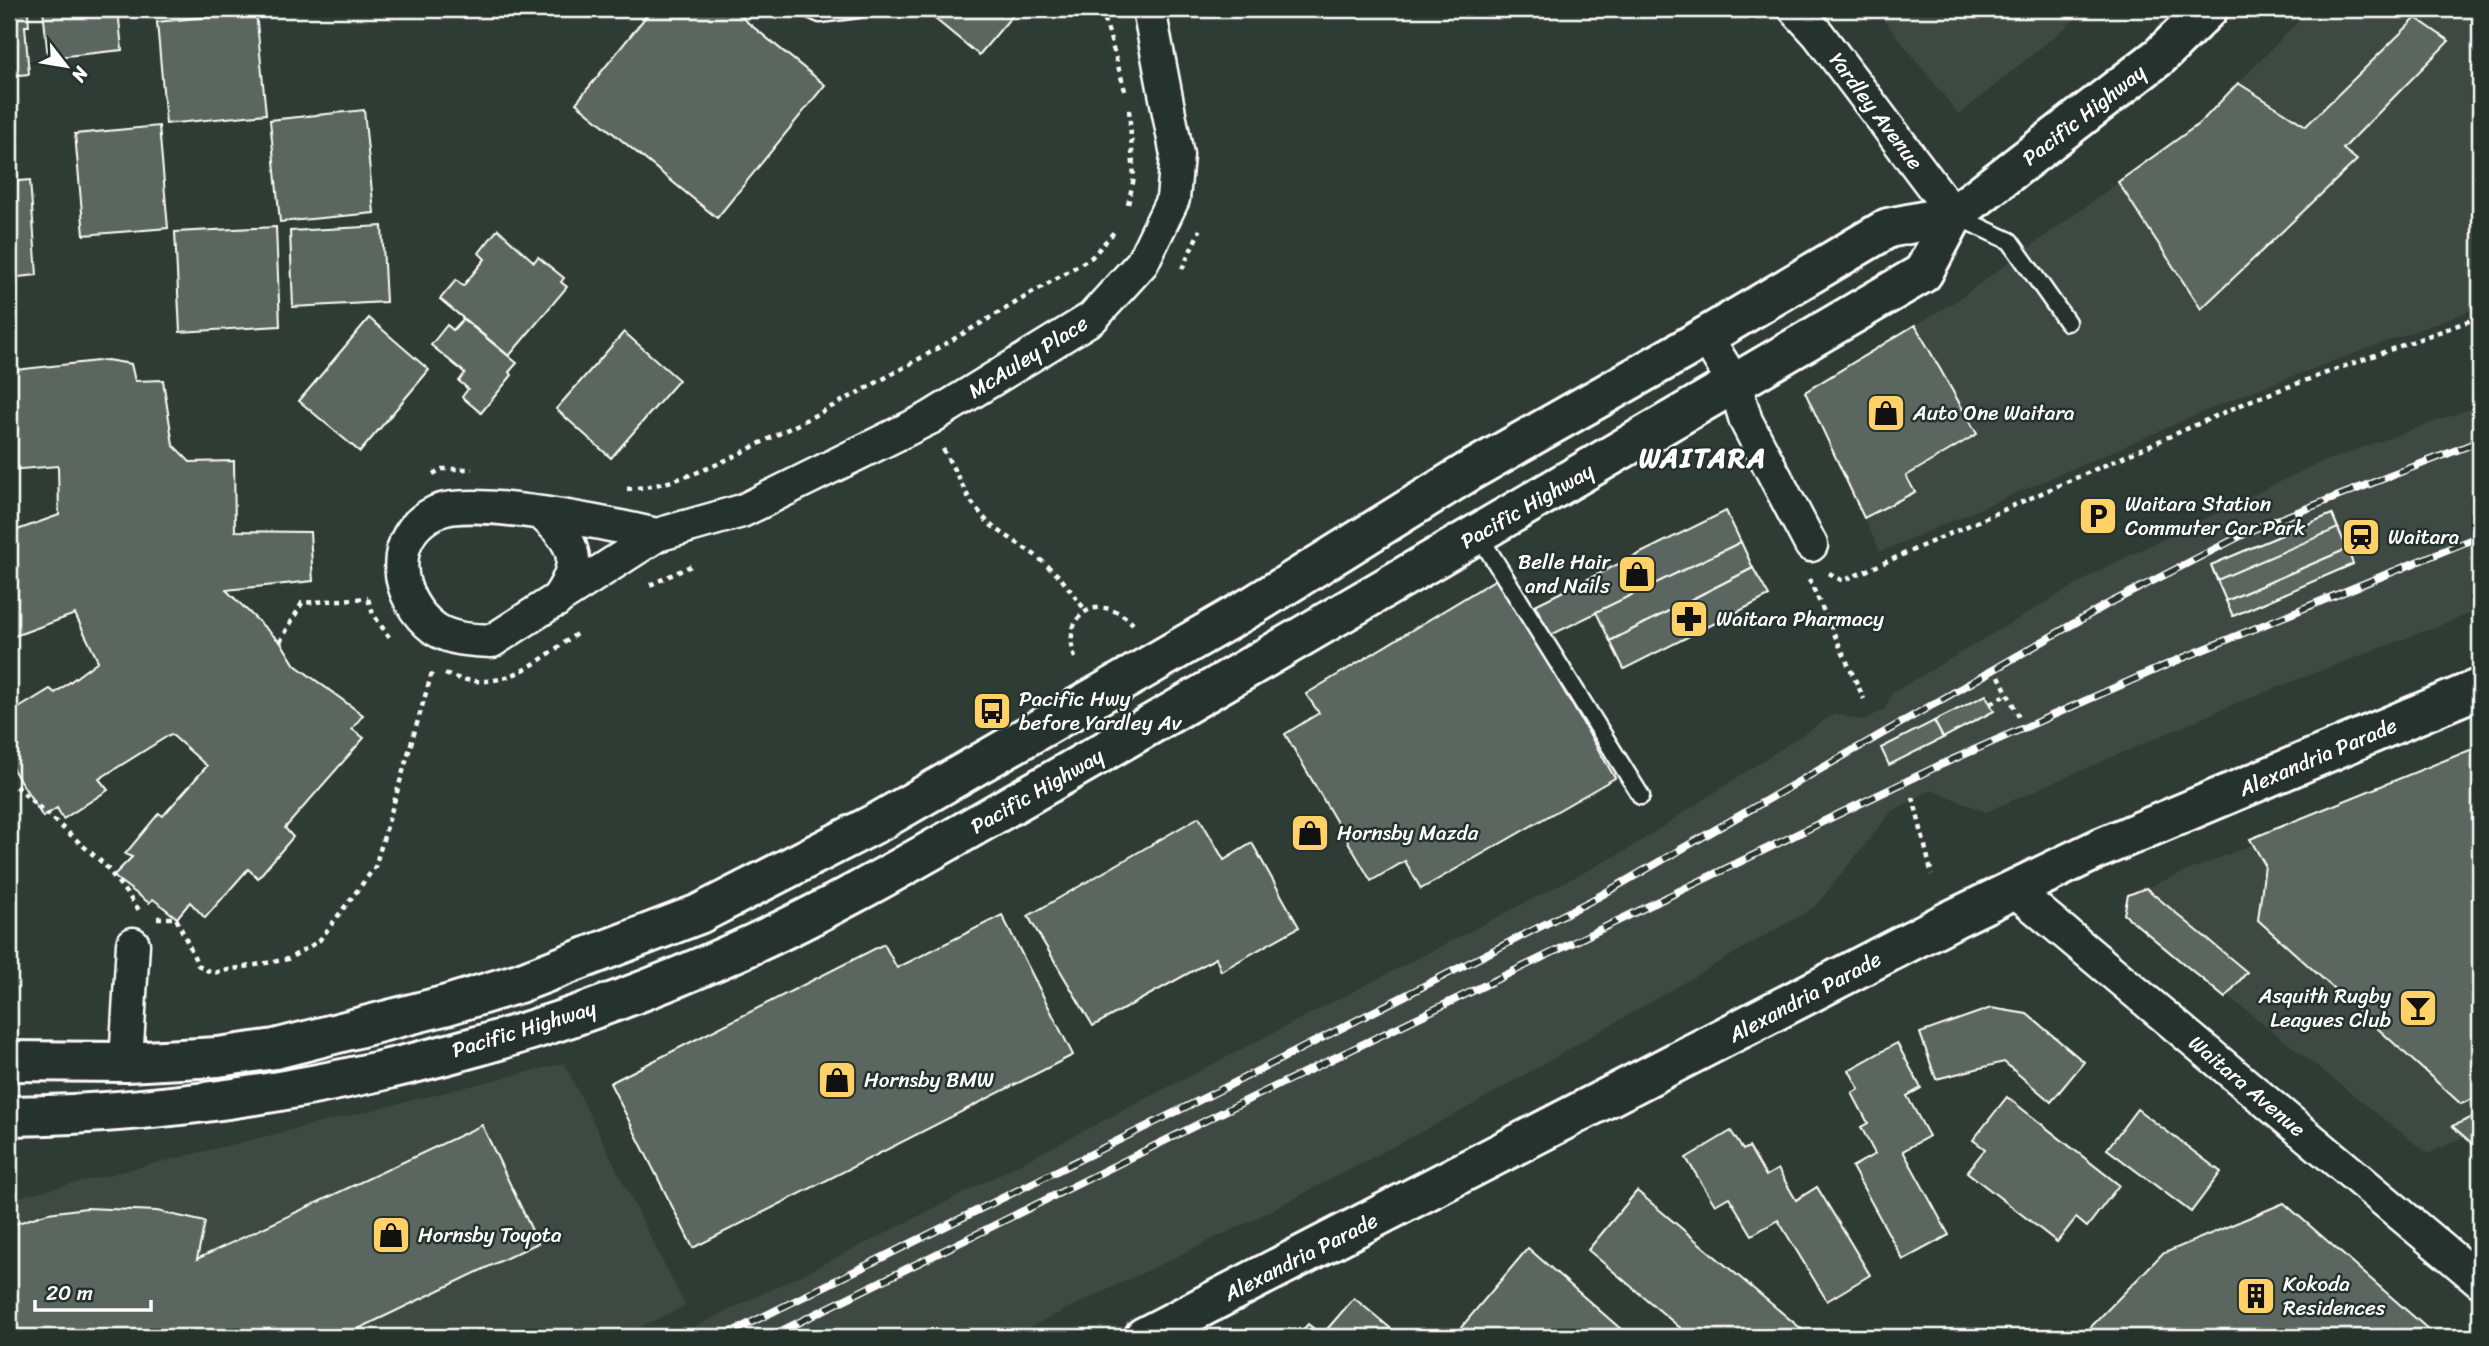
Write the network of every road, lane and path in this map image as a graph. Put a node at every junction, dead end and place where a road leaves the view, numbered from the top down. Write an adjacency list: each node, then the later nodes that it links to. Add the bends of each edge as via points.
1 (809, 9): 2 (lane, via 820,14)
2 (858, 9)
3 (1102, 9): 7 (path, via 1129,105 1134,178)
4 (1149, 9): 20 (street, McAuley Place, via 1177,155 1173,199 1142,263 1092,318 930,418 742,511)
5 (1795, 9): 8 (street, Yardley Avenue)
6 (2208, 9): 8 (main road, Pacific Highway, via 2160,56)
7 (1128, 207)
8 (1954, 215): 11 (lane, via 2010,241); 12 (main road, Pacific Highway, via 1888,228); 13 (main road, Pacific Highway, via 1923,273)
9 (1118, 228): 17 (path, via 1092,257 889,378 709,468 663,485)
10 (2480, 317): 32 (path, via 2252,400 1843,581 1826,571 1808,579)
11 (2067, 322)
12 (1706, 337): 13 (street); 42 (main road, Pacific Highway, via 1468,472 1254,605 880,821 699,914 447,1006 275,1049)
13 (1735, 384): 19 (main road, Pacific Highway); 21 (street, via 1746,421)
14 (939, 442): 24 (path, via 970,500 989,524 1060,577)
15 (478, 470): 16 (path, via 442,470)
16 (423, 478)
17 (617, 489)
18 (543, 515): 20 (street, McAuley Place); 23 (street, McAuley Place, via 562,532 573,551 573,570); 23 (street, McAuley Place, via 467,505 437,511 413,527 400,555 403,587 417,611 436,630 460,640 492,641)
19 (1478, 534): 36 (lane); 43 (main road, Pacific Highway, via 914,860 733,954 657,985 553,1023 372,1073 252,1096 146,1109)
20 (657, 535): 23 (street, McAuley Place)
21 (1811, 545)
22 (367, 587): 26 (path, via 368,598 302,603)
23 (555, 602)
24 (1086, 611): 25 (path, via 1103,606 1120,611); 27 (path, via 1073,623 1069,641)
25 (1132, 624)
26 (280, 642)
27 (1075, 658)
28 (433, 669): 35 (path, via 375,867 319,942 288,959 212,973 198,965 176,918 158,919 141,912 105,865 14,785)
29 (1999, 676): 31 (path)
30 (2480, 688): 39 (main road, Alexandria Parade, via 2100,848)
31 (2008, 695): 33 (path); 34 (path)
32 (1864, 699)
33 (1991, 703)
34 (2020, 719)
35 (9, 791)
36 (1641, 796)
37 (1913, 797): 38 (path)
38 (1932, 875)
39 (2014, 890): 44 (street, Waitara Avenue); 45 (main road, Alexandria Parade)
40 (133, 944): 42 (street)
41 (9, 1061): 42 (main road, Pacific Highway)
42 (125, 1062)
43 (9, 1116)
44 (2480, 1281)
45 (1153, 1335)

